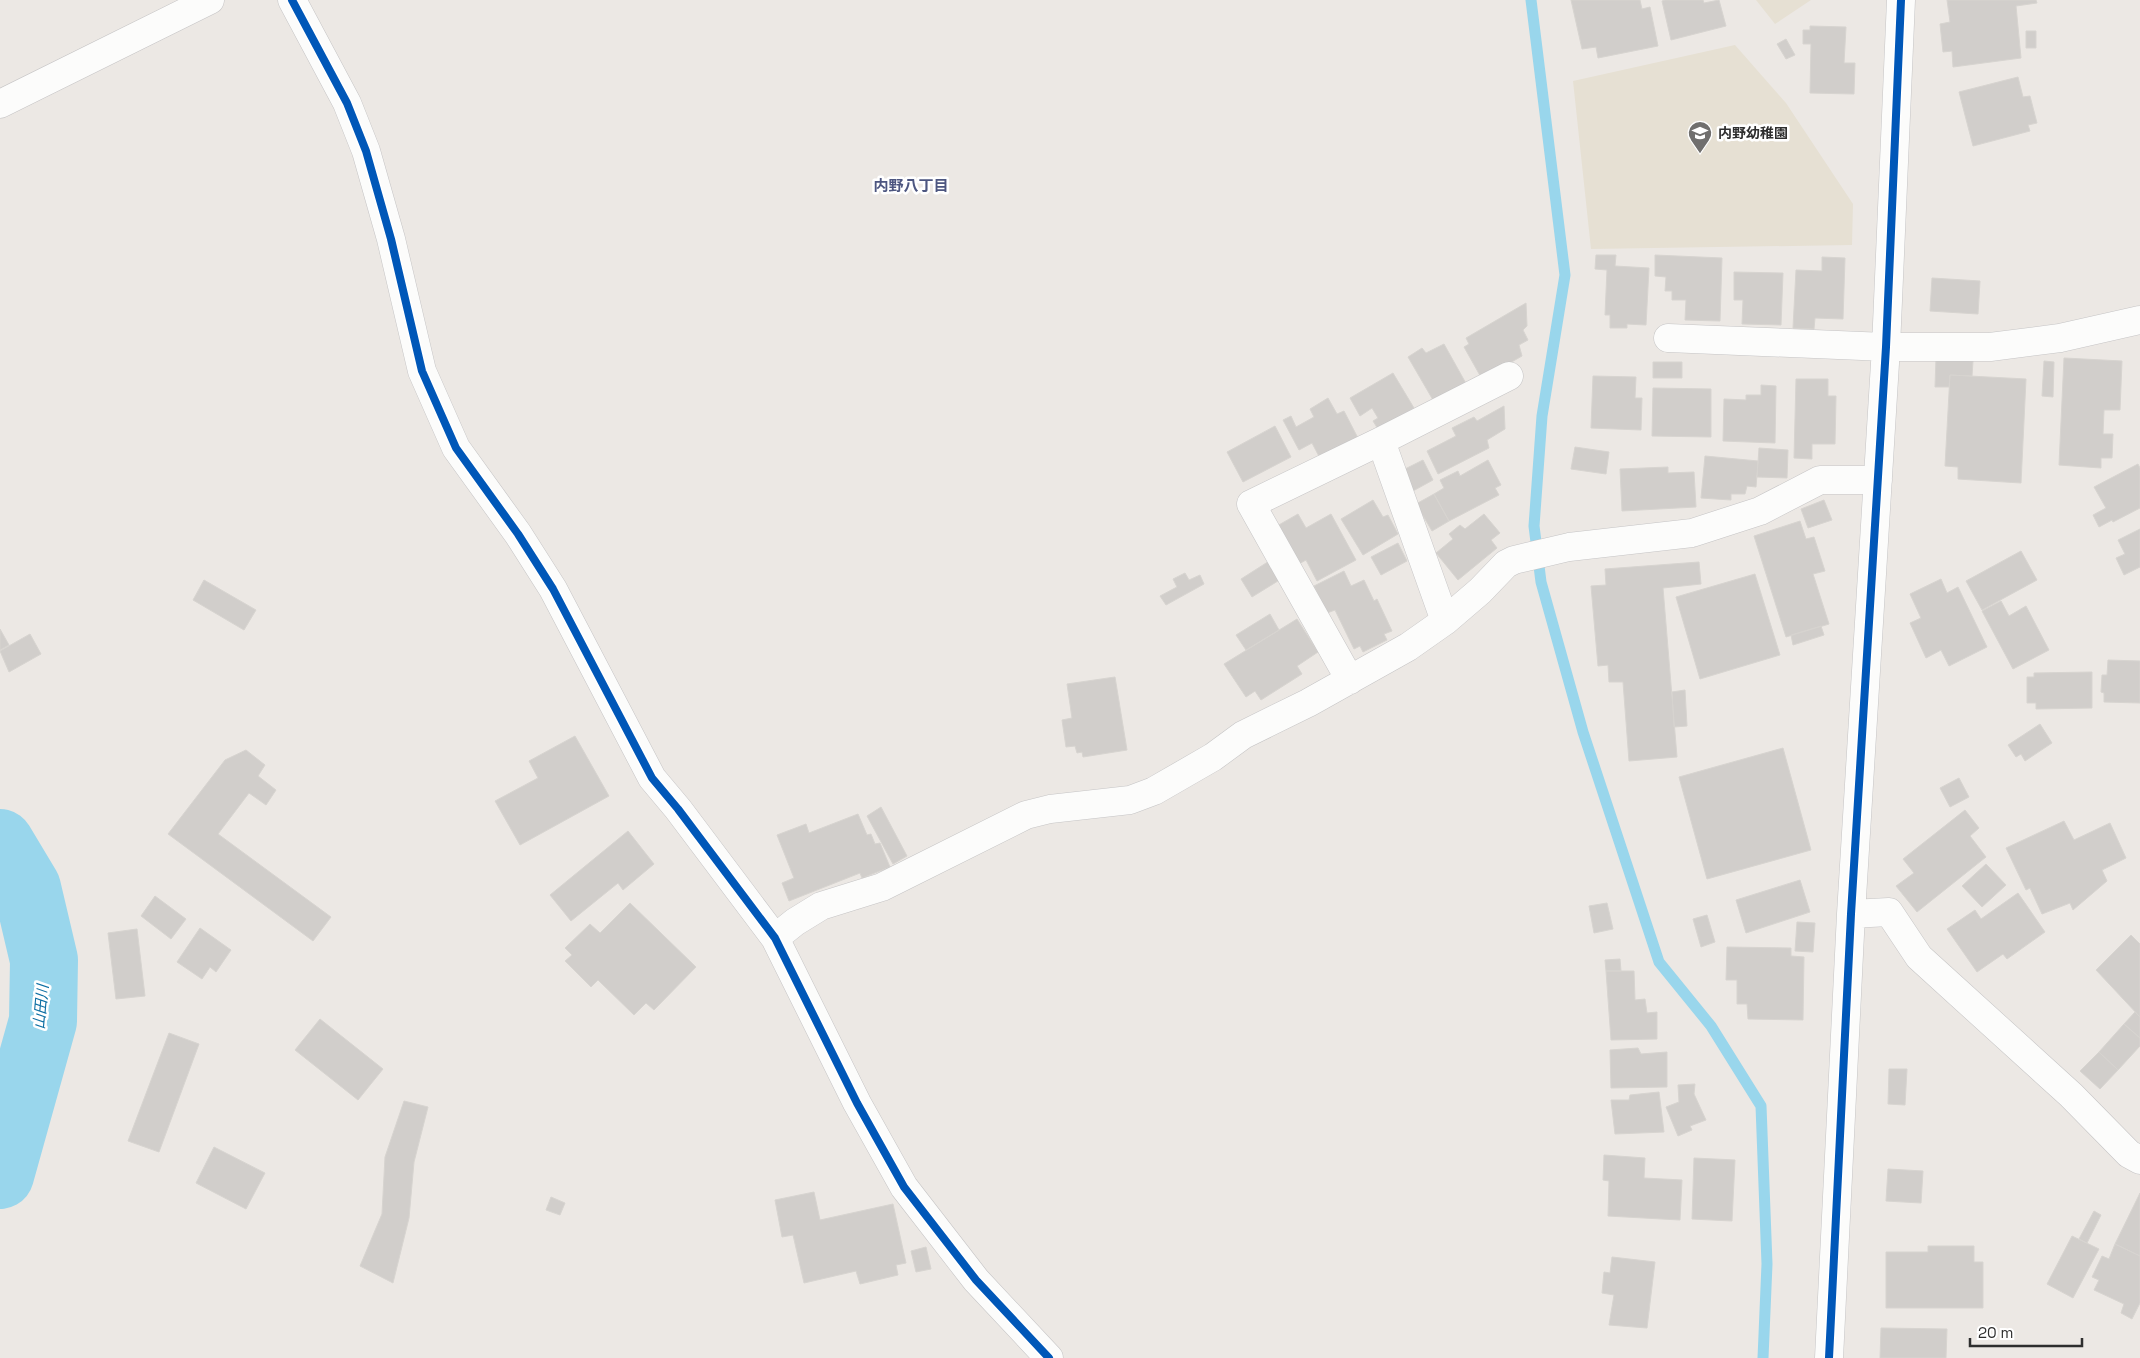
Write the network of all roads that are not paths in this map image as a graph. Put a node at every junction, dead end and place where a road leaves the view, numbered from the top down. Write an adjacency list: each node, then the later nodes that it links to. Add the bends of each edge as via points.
1 (210, 0): 4 (street)
2 (292, 0): 14 (street, via 347,103 366,151 391,239 422,372 456,448 553,589 652,778)
3 (1901, 0): 7 (street)
4 (0, 104)
5 (2140, 320): 7 (street, via 2060,338 1990,347)
6 (1668, 338): 7 (street)
7 (1886, 347): 10 (street)
8 (1509, 376): 9 (street)
9 (1381, 441): 11 (street); 12 (street, via 1251,504)
10 (1878, 480): 11 (street, via 1820,480 1760,511 1692,534 1569,547 1514,560); 13 (street)
11 (1445, 621): 12 (street, via 1408,647)
12 (1350, 680): 14 (street, via 1243,735 1213,757 1154,791 1130,800 1050,809 1026,815 882,887 821,906)
13 (1851, 914): 15 (street, via 1889,912 1919,957 2071,1095 2129,1154); 17 (street)
14 (774, 938): 16 (street, via 857,1103 904,1187 976,1280)
15 (2140, 1160)
16 (1048, 1358)
17 (1829, 1358)

